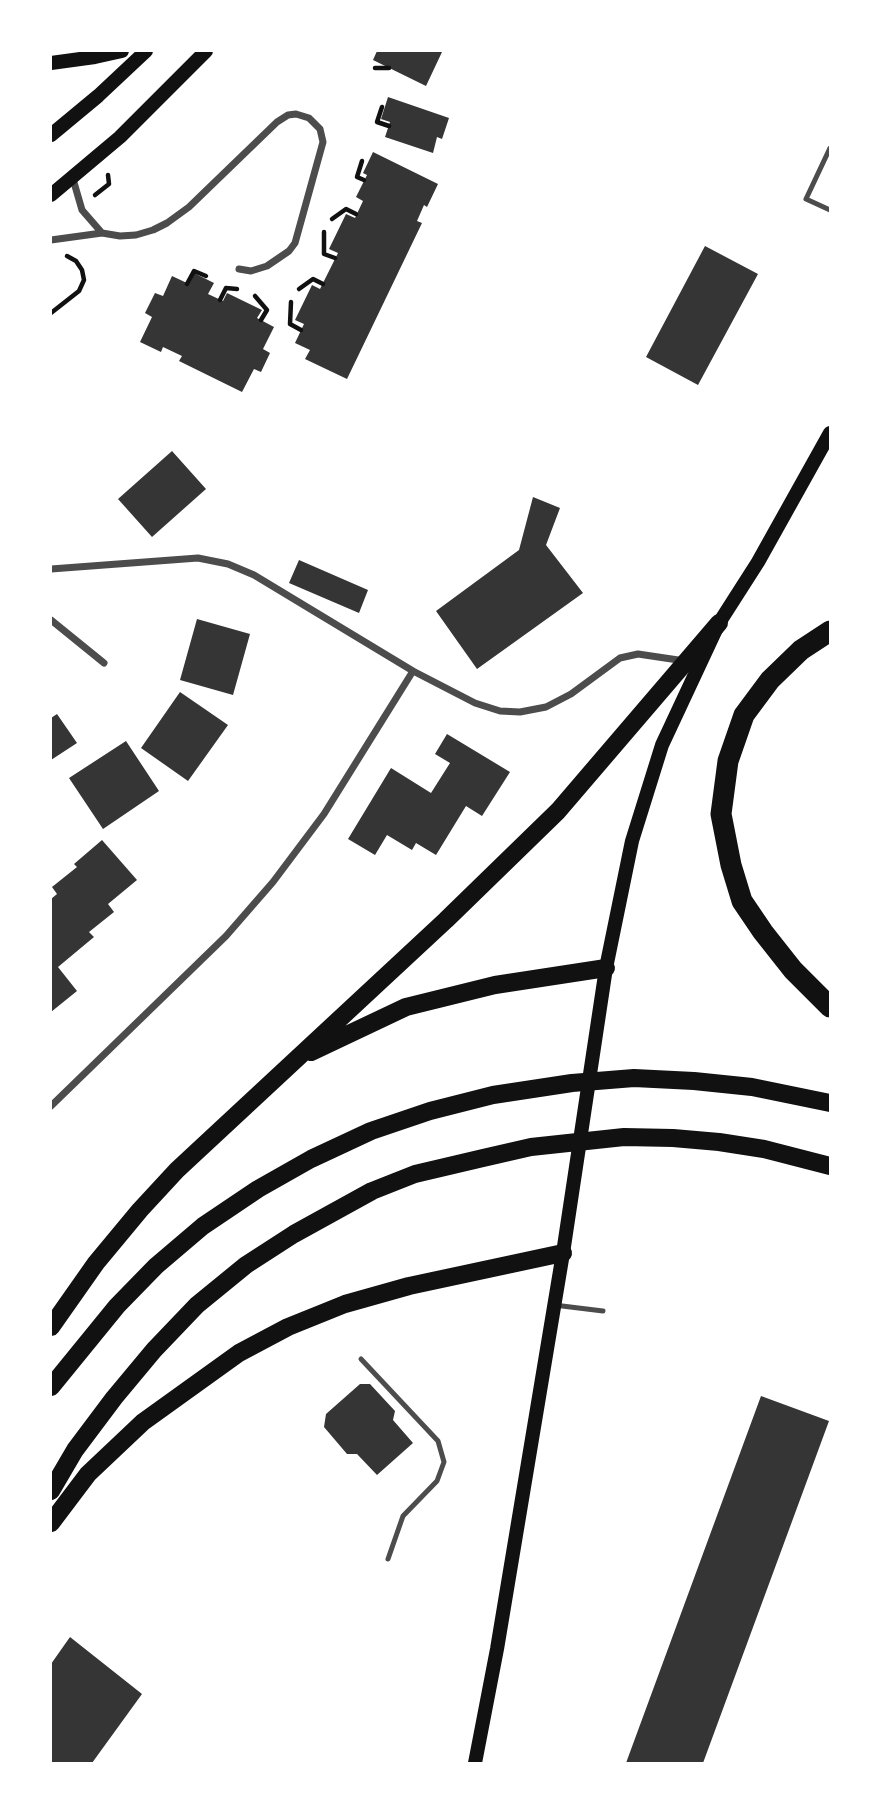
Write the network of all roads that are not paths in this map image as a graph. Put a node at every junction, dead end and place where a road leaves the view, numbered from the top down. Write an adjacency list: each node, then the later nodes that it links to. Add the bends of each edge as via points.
1 (122, 51): 4 (main road)
2 (146, 51): 5 (main road)
3 (206, 51): 7 (main road)
4 (51, 63)
5 (51, 135)
6 (830, 148): 9 (lane, via 806,199)
7 (73, 179): 8 (main road); 10 (street, via 82,210)
8 (51, 195)
9 (830, 210)
10 (102, 233): 11 (street); 12 (street, via 136,235 167,223 277,122 296,114 309,118 320,129 323,142 295,243 267,266)
11 (51, 240)
12 (239, 269)
13 (830, 433): 16 (main road)
14 (51, 569): 20 (street, via 198,558 228,564 254,575)
15 (51, 620): 19 (street)
16 (719, 624): 18 (main road); 21 (main road, via 663,745 632,841)
17 (830, 631): 22 (highway, via 801,650 770,680 744,715 728,761 721,814 743,901 793,971)
18 (686, 661): 20 (street, via 638,654 620,658 571,694 546,707 520,712 475,703); 23 (main road, via 558,811)
19 (104, 663)
20 (412, 671): 25 (street, via 324,814 273,882 226,936)
21 (606, 968): 23 (main road, via 495,985 406,1007); 27 (main road)
22 (830, 1007)
23 (293, 1062): 30 (main road, via 140,1210)
24 (830, 1103): 32 (main road, via 752,1087 634,1078 493,1095 371,1131 311,1159 202,1226 108,1317)
25 (51, 1106)
26 (830, 1166): 33 (main road, via 719,1142 624,1138 531,1147 483,1157 415,1174 372,1191 293,1234 197,1305 154,1350 75,1450)
27 (563, 1253): 28 (main road); 34 (main road, via 409,1286 288,1327 239,1353 143,1422 88,1474)
28 (554, 1305): 29 (lane); 36 (main road)
29 (603, 1311)
30 (51, 1327)
31 (360, 1359): 35 (lane, via 438,1441 444,1462 437,1481 403,1516)
32 (51, 1387)
33 (51, 1491)
34 (51, 1523)
35 (388, 1559)
36 (475, 1763)

